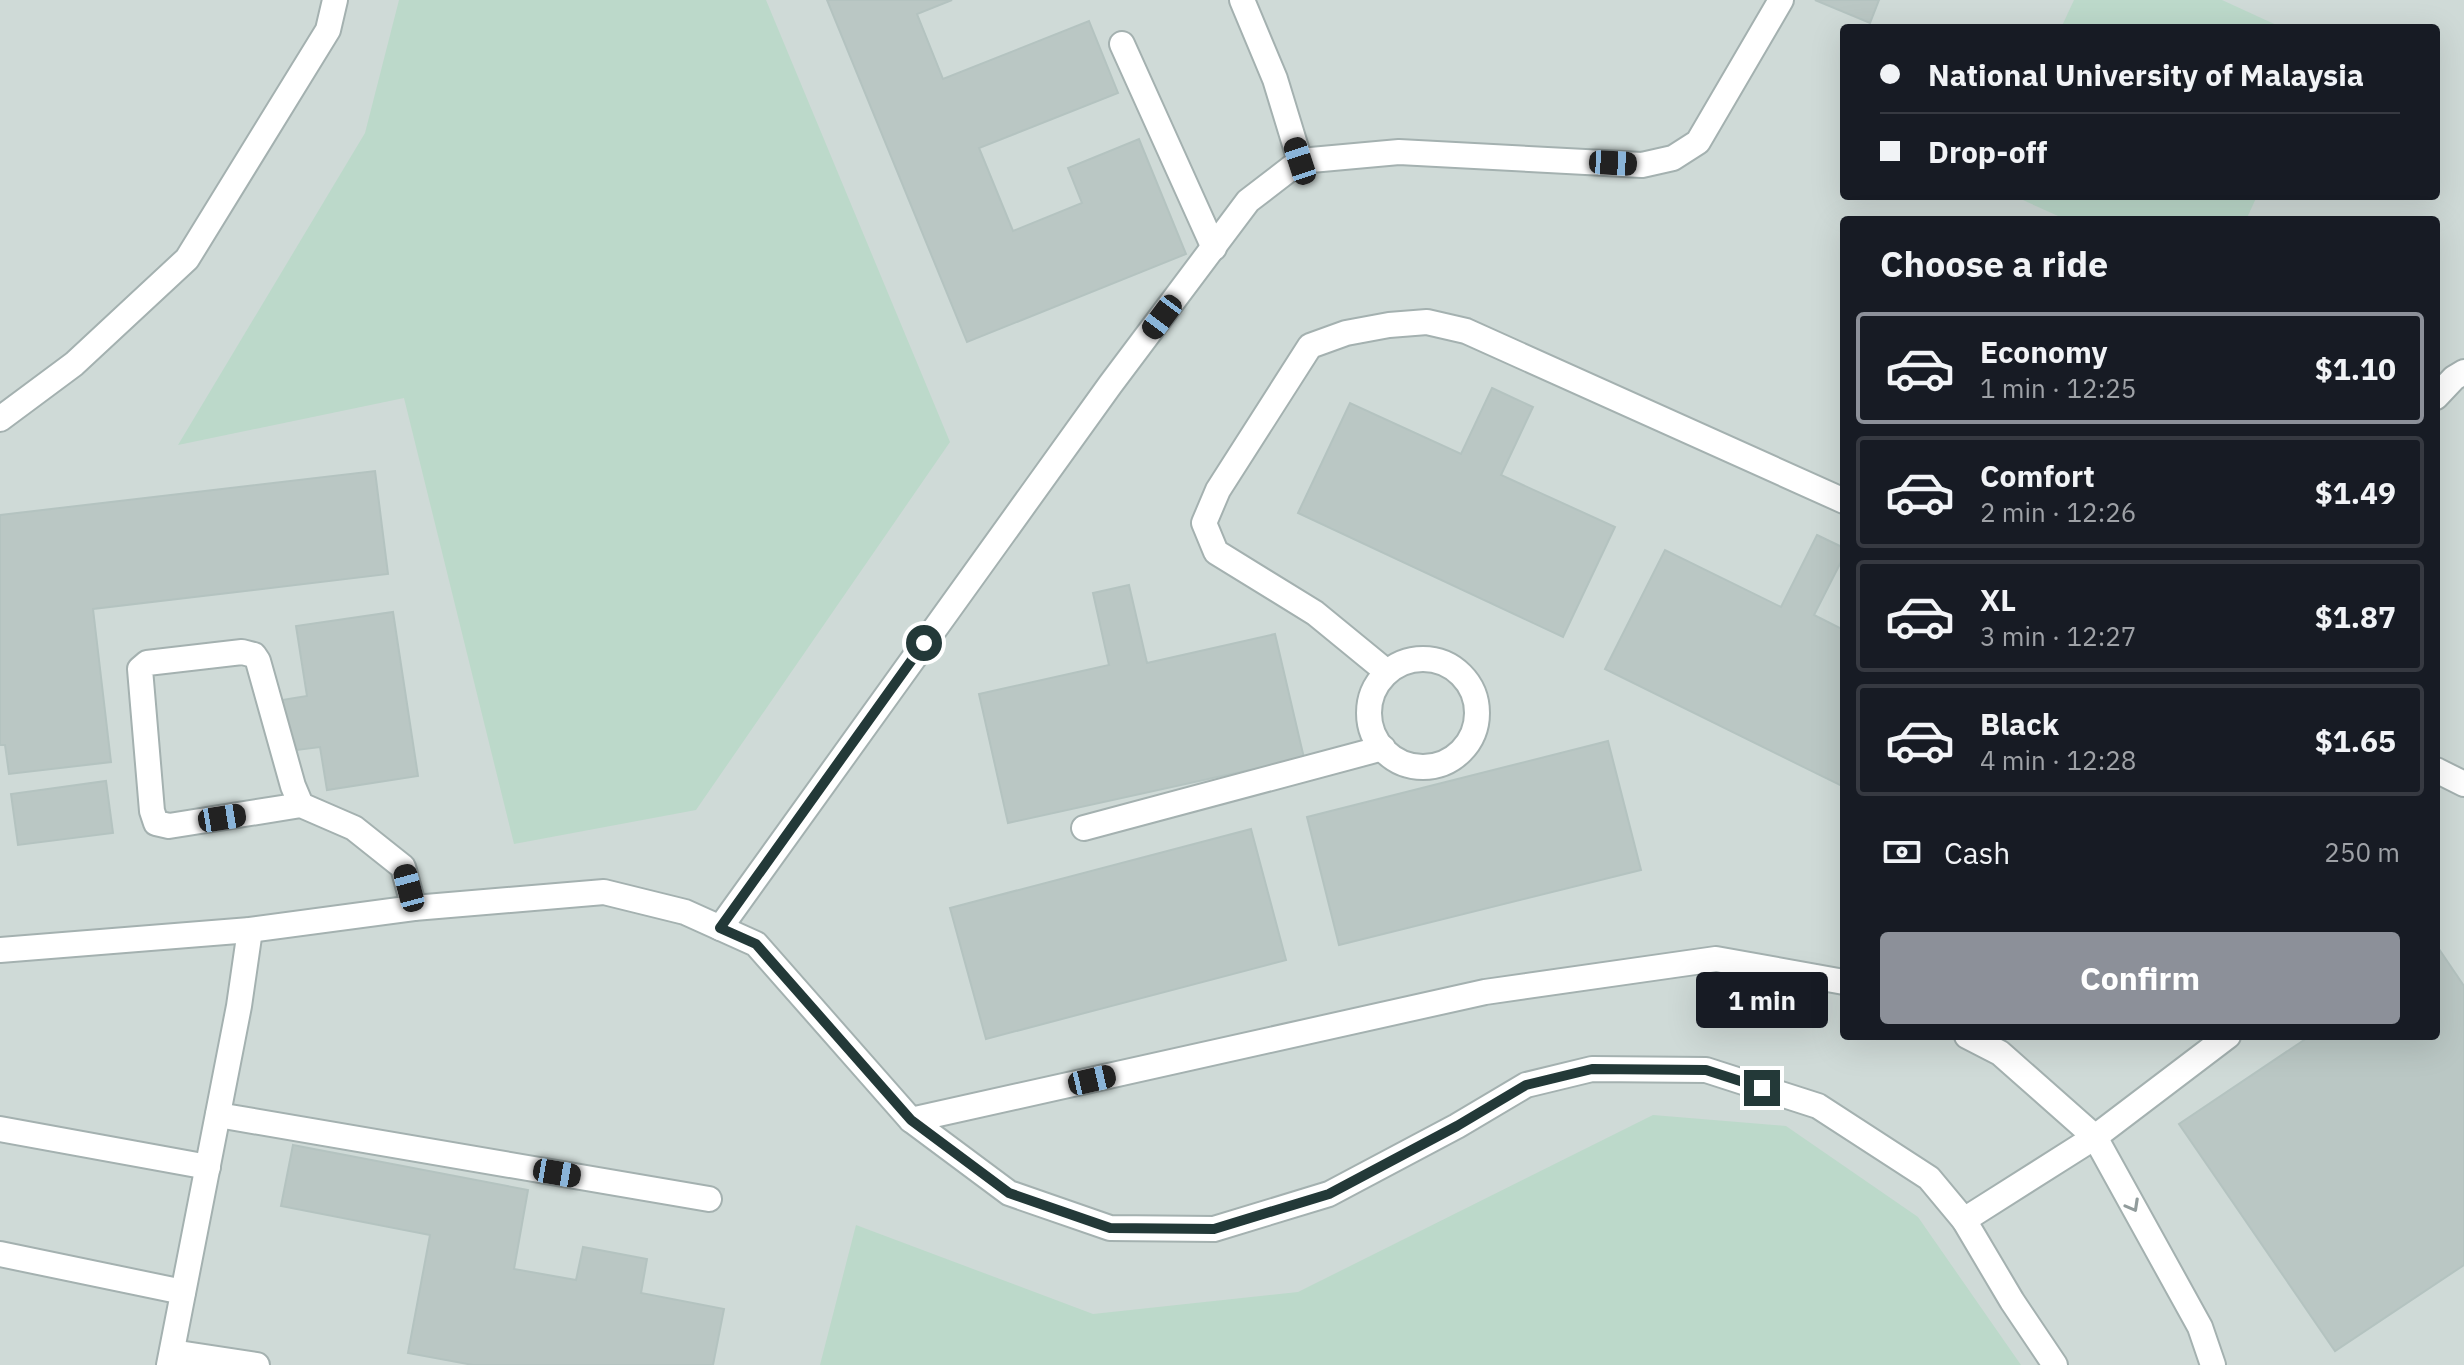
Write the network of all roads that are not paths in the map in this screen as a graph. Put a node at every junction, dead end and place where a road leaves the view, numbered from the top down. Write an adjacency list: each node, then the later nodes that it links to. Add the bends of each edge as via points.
1 (335, 0): 9 (street, via 328,30 187,259 74,364)
2 (1242, 0): 5 (street, via 1275,79)
3 (1781, 0): 5 (street, via 1698,142 1673,158 1642,165 1399,152)
4 (1122, 44): 6 (street)
5 (1300, 161): 6 (street, via 1248,201)
6 (1214, 248): 18 (street)
7 (2464, 372): 8 (street)
8 (2440, 393)
9 (0, 419)
10 (1840, 499): 11 (street, via 1466,331 1427,322 1389,325 1310,346 1218,490 1204,523 1216,552 1315,613)
11 (1387, 672): 12 (street, via 1370,701 1369,718); 12 (street, via 1403,662 1439,661 1468,682 1478,716 1474,734 1450,760 1414,766)
12 (1383, 748): 16 (street)
13 (2440, 772): 14 (street)
14 (2464, 784)
15 (301, 805): 15 (street, via 169,826 156,823 140,669 147,663 254,655); 17 (street, via 354,828 403,867)
16 (1084, 828)
17 (414, 908): 18 (street, via 604,892 685,912); 19 (street)
18 (720, 928): 25 (street, via 756,944)
19 (250, 930): 20 (street); 24 (street)
20 (0, 950)
21 (1840, 981): 25 (street, via 1716,959 1485,992)
22 (1975, 1040): 27 (street, via 2000,1053)
23 (2223, 1040): 27 (street)
24 (218, 1115): 28 (street); 29 (street)
25 (911, 1120): 30 (street, via 1009,1193 1110,1228 1214,1229 1329,1194 1526,1085 1592,1069 1706,1070 1818,1106 1929,1178)
26 (0, 1129): 28 (street)
27 (2095, 1137): 30 (street); 33 (street, one-way to 33)
28 (208, 1167): 32 (street)
29 (709, 1199)
30 (1964, 1220): 36 (street)
31 (0, 1254): 32 (street)
32 (183, 1292): 34 (street)
33 (2200, 1327): 37 (street); 38 (street)
34 (170, 1358): 35 (street)
35 (257, 1365)
36 (2055, 1365)
37 (2213, 1365)
38 (2223, 1365)

